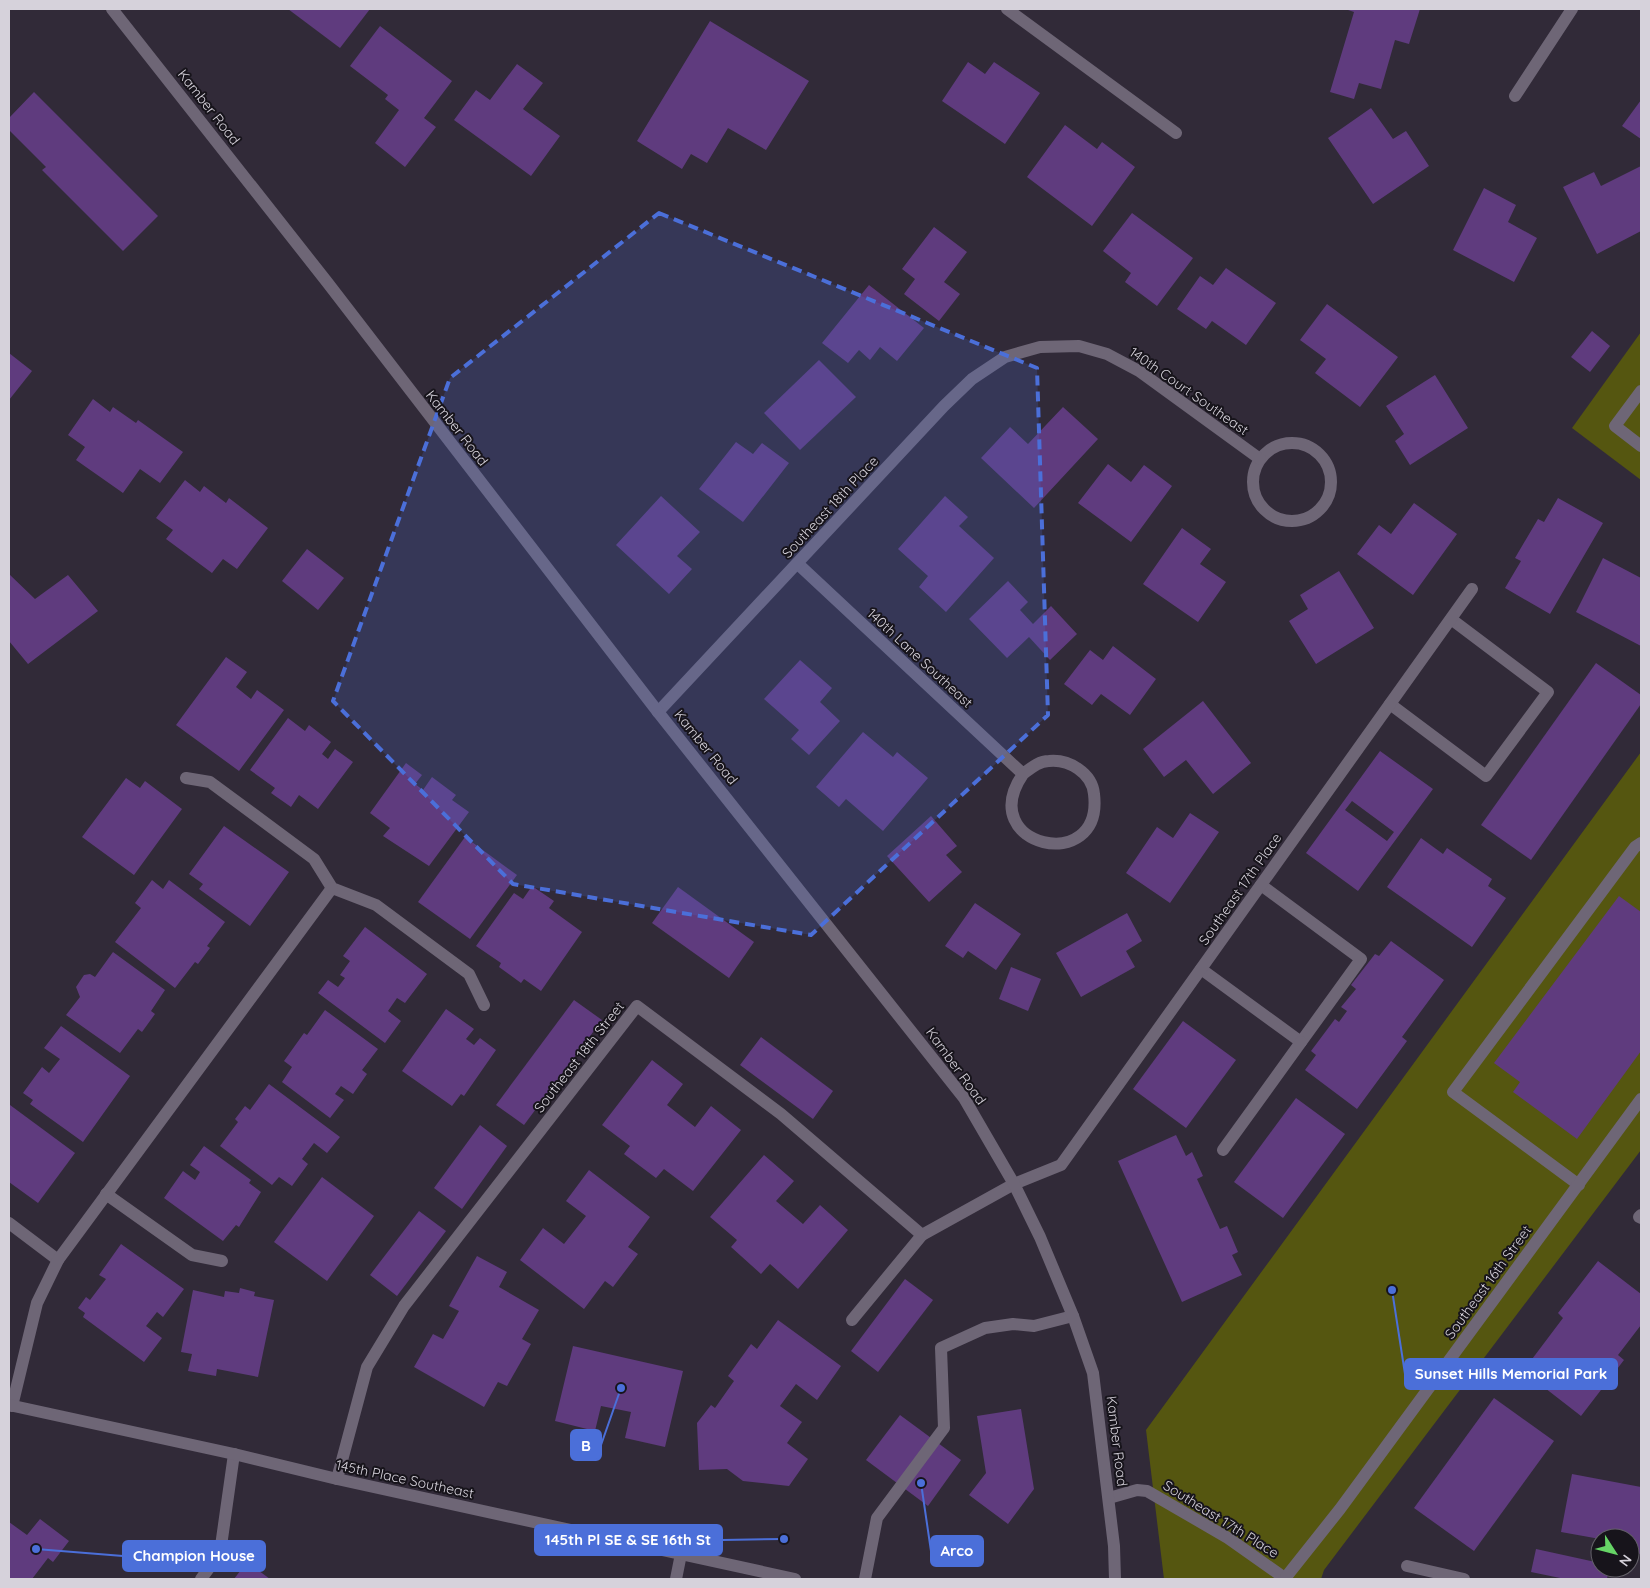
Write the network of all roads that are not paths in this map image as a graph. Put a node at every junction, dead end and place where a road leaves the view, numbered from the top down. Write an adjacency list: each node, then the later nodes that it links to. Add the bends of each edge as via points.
1 (112, 9): 14 (street, Kamber Road, via 316,267)
2 (1007, 9): 5 (street)
3 (1572, 9): 4 (street)
4 (1515, 96)
5 (1176, 133)
6 (1040, 348): 9 (street, 140th Court Southeast, via 1079,346 1107,354 1140,371); 10 (street, Southeast 18th Place, via 1005,357 972,379)
7 (1641, 391): 8 (street, via 1615,426)
8 (1641, 446)
9 (1260, 459): 9 (street, via 1252,485 1263,510 1288,522 1301,521 1324,506 1330,493 1330,473 1321,455 1310,446 1282,444 1270,449)
10 (798, 564): 14 (street, Southeast 18th Place); 15 (street, 140th Lane Southeast)
11 (1472, 589): 12 (street, Southeast 17th Place)
12 (1451, 619): 13 (street, Southeast 17th Place); 13 (street, via 1548,692 1486,776)
13 (1390, 704): 18 (street, Southeast 17th Place)
14 (658, 712): 25 (street, Kamber Road, via 964,1098)
15 (1023, 774): 15 (street, via 1014,786 1012,808 1020,828 1030,838 1044,844 1058,844 1073,840 1084,831 1095,808 1094,790 1087,777 1063,761 1034,765)
16 (186, 778): 19 (street, via 210,782 314,859)
17 (1641, 844): 26 (street, via 1635,847 1453,1092)
18 (1261, 885): 20 (street, Southeast 17th Place); 22 (street, via 1362,959)
19 (332, 888): 21 (street, via 376,905 469,974); 27 (street)
20 (1201, 970): 22 (street); 25 (street, Southeast 17th Place, via 1060,1166)
21 (484, 1005)
22 (1301, 1042): 24 (street)
23 (1641, 1100): 26 (street, Southeast 16th Street)
24 (1222, 1150)
25 (1014, 1184): 31 (street, Southeast 17th Place); 34 (street, Kamber Road)
26 (1579, 1185): 42 (street, Southeast 16th Street)
27 (106, 1194): 32 (street); 33 (street, via 192,1255)
28 (1641, 1214): 29 (street)
29 (1641, 1218)
30 (9, 1223): 32 (street)
31 (922, 1236): 35 (street); 38 (street, Southeast 18th Street, via 781,1114 638,1006 404,1306 379,1344 367,1367)
32 (58, 1260): 36 (street, via 37,1303)
33 (222, 1261)
34 (1073, 1316): 39 (street, Kamber Road, via 1093,1373); 46 (street, via 1034,1326 1013,1324 985,1328 941,1348 944,1428 877,1518)
35 (852, 1320)
36 (10, 1405): 37 (street, 145th Place Southeast)
37 (234, 1454): 38 (street, 145th Place Southeast); 43 (street, via 220,1553)
38 (337, 1479): 40 (street, 145th Place Southeast)
39 (1109, 1498): 42 (street, Southeast 17th Place, via 1137,1490 1147,1491 1228,1538); 47 (street, Kamber Road)
40 (681, 1554): 44 (street); 45 (street, 145th Place Southeast)
41 (1407, 1566): 48 (street)
42 (1286, 1578)
43 (201, 1579)
44 (676, 1579)
45 (795, 1579)
46 (865, 1579)
47 (1115, 1579)
48 (1464, 1579)

